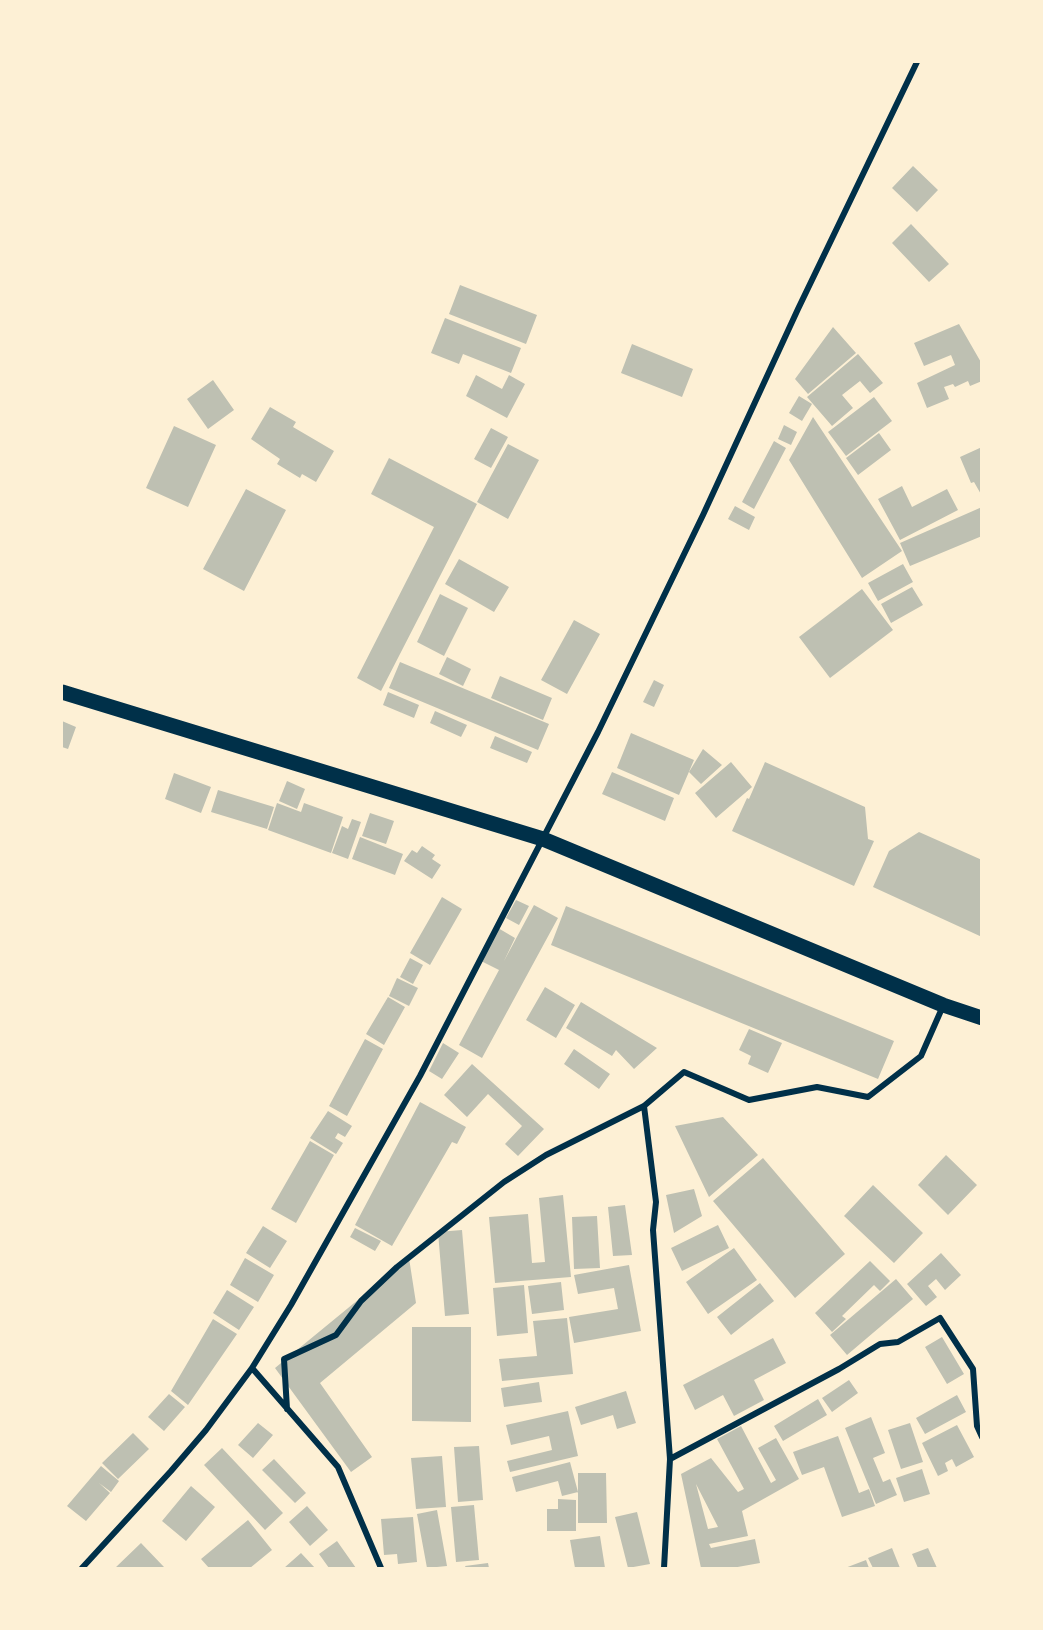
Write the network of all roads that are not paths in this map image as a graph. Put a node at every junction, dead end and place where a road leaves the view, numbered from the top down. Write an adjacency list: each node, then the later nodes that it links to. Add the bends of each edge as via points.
1 (917, 62): 3 (street, via 704,515)
2 (62, 692): 3 (main road)
3 (543, 839): 4 (main road); 7 (street, via 420,1076)
4 (943, 1005): 5 (main road); 6 (street, via 921,1056 868,1097 817,1087 749,1100 684,1072)
5 (981, 1018)
6 (644, 1106): 8 (street, via 546,1155 504,1182 397,1267 361,1301 336,1335 284,1359); 10 (street, via 656,1202 652,1230)
7 (252, 1368): 8 (street); 11 (street, via 206,1430)
8 (287, 1409): 12 (street, via 338,1467)
9 (981, 1437): 10 (street, via 976,1426 973,1369 940,1318 898,1342 880,1344)
10 (670, 1459): 13 (street)
11 (82, 1569)
12 (381, 1569)
13 (664, 1569)

